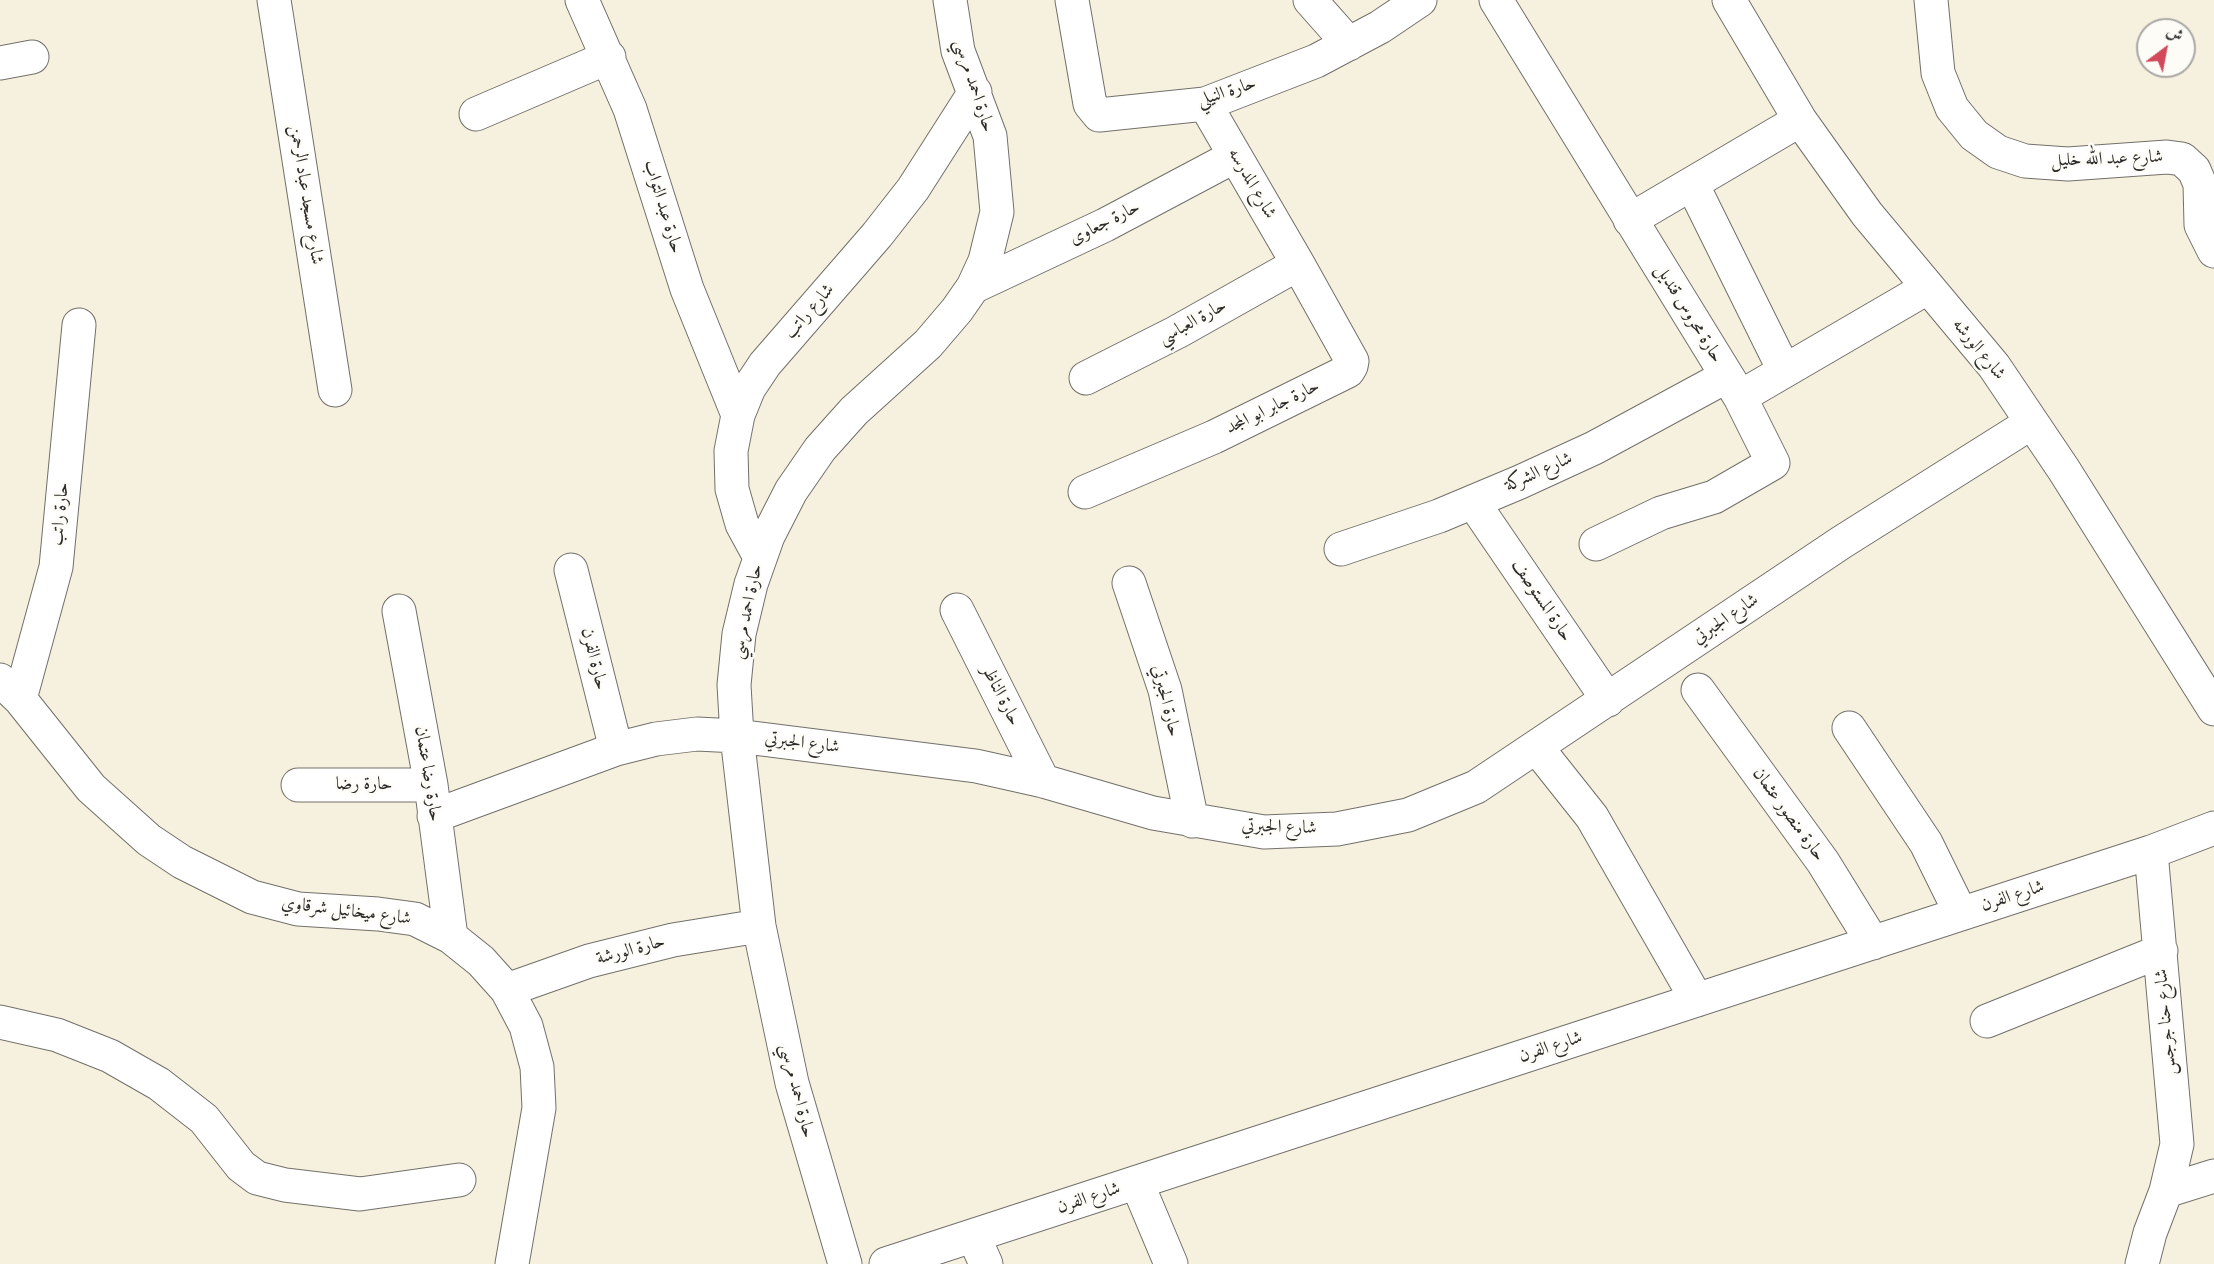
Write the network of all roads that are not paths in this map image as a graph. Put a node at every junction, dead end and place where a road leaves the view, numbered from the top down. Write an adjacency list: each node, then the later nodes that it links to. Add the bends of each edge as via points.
1 (274, 0): 30 (street, شارع مسجد عباد الرحمن)
2 (582, 0): 12 (street, حارة عبد التواب)
3 (950, 0): 14 (street, حارة احمد مرسي, via 958,51)
4 (1071, 0): 15 (street, حارة النيلي, via 1093,111 1106,115)
5 (1310, 0): 10 (street)
6 (1420, 0): 10 (street, حارة النيلي)
7 (1496, 0): 21 (street, حارة محروس قنديل)
8 (1931, 0): 20 (street, شارع عبد الله خليل, via 1938,73 1952,108 1974,135 1998,152 2025,161 2068,164 2182,159 2193,170)
9 (1733, 3): 17 (street, شارع الورشه)
10 (1349, 44): 15 (street, حارة النيلي)
11 (32, 57): 13 (street)
12 (609, 57): 16 (street); 31 (street, حارة عبد التواب, via 630,109 687,289)
13 (0, 63)
14 (975, 92): 24 (street, حارة احمد مرسي, via 990,136 997,212 985,261); 31 (street, شارع راتب, via 946,141 878,235 765,364)
15 (1205, 104): 18 (street, شارع المدرسه)
16 (477, 114)
17 (1800, 120): 19 (street); 25 (street, شارع الورشه, via 1867,214)
18 (1235, 156): 23 (street, شارع المدرسه); 24 (street, حارة جعاوى, via 1105,225)
19 (1692, 183): 21 (street); 27 (street)
20 (2207, 202): 22 (street, شارع عبد الله خليل, via 2201,225)
21 (1630, 220): 29 (street, حارة محروس قنديل)
22 (2214, 251)
23 (1298, 264): 28 (street, حارة العباسي, via 1178,332); 33 (street, حارة جابر ابو المجد, via 1352,361 1348,371 1214,437)
24 (973, 286): 37 (street, حارة احمد مرسي, via 928,344 854,411 820,449 791,491)
25 (1927, 288): 27 (street, شارع الشركة); 32 (street, شارع الورشه, via 1994,366)
26 (79, 325): 42 (street, حارة راتب, via 56,567)
27 (1784, 370): 29 (street, شارع الشركة)
28 (1086, 378)
29 (1734, 387): 34 (street, شارع الشركة); 35 (street, حارة محروس قنديل, via 1773,463 1714,497 1661,513)
30 (335, 390)
31 (738, 415): 37 (street, شارع راتب, via 731,451 732,489 742,524)
32 (2031, 423): 44 (street, شارع الجبرتي, via 1842,542); 45 (street, شارع الورشه)
33 (1085, 492)
34 (1473, 502): 36 (street, شارع الشركة); 44 (street, حارة المستوصف)
35 (1596, 544)
36 (1341, 549)
37 (760, 557): 47 (street, حارة احمد مرسي, via 740,634 734,685)
38 (571, 570): 48 (street, حارة الفرن)
39 (1129, 582): 53 (street, حارة الجبرتي, via 1165,690)
40 (957, 610): 50 (street, حارة الناظر)
41 (399, 611): 52 (street, حارة رضا عتمان)
42 (10, 690): 58 (street, شارع ميخائيل شرقاوي, via 64,758 119,815 149,840 217,882 252,897 298,909 415,919)
43 (1698, 690): 59 (street, حارة منصور عثمان, via 1822,862)
44 (1608, 700): 49 (street, شارع الجبرتي)
45 (2213, 704)
46 (1850, 729): 56 (street, via 1926,843)
47 (737, 736): 48 (street, شارع الجبرتي, via 697,734); 50 (street, شارع الجبرتي, via 976,766); 57 (street, حارة احمد مرسي)
48 (616, 749): 52 (street, شارع الجبرتي)
49 (1538, 749): 53 (street, شارع الجبرتي, via 1476,788 1408,815 1337,830 1264,832); 62 (street, via 1592,817)
50 (1043, 781): 53 (street, شارع الجبرتي)
51 (298, 785): 52 (street, حارة رضا)
52 (432, 801): 58 (street, حارة رضا عتمان)
53 (1192, 821)
54 (2214, 828): 55 (street, شارع الفرن)
55 (2151, 852): 56 (street, شارع الفرن); 60 (street, شارع حنا جرجس)
56 (1961, 914): 59 (street, شارع الفرن)
57 (759, 926): 61 (street, حارة الورشة, via 673,940 589,961); 71 (street, حارة احمد مرسي, via 792,1083)
58 (451, 937): 61 (street, شارع ميخائيل شرقاوي, via 481,961)
59 (1873, 943): 62 (street, شارع الفرن)
60 (2161, 951): 63 (street); 68 (street, شارع حنا جرجس, via 2177,1144)
61 (507, 990): 70 (street, شارع ميخائيل شرقاوي, via 526,1026 537,1067 539,1108)
62 (1697, 1000): 67 (street, شارع الفرن)
63 (1987, 1021)
64 (0, 1022): 65 (street, via 57,1035 110,1056 159,1084 204,1119 241,1166 256,1178 360,1194)
65 (459, 1180)
66 (2212, 1182): 68 (street)
67 (1137, 1183): 69 (street, شارع الفرن); 73 (street)
68 (2166, 1191): 74 (street, شارع حنا جرجس)
69 (980, 1250): 72 (street, شارع الفرن)
70 (512, 1264)
71 (845, 1264)
72 (886, 1264)
73 (1171, 1264)
74 (2142, 1264)

